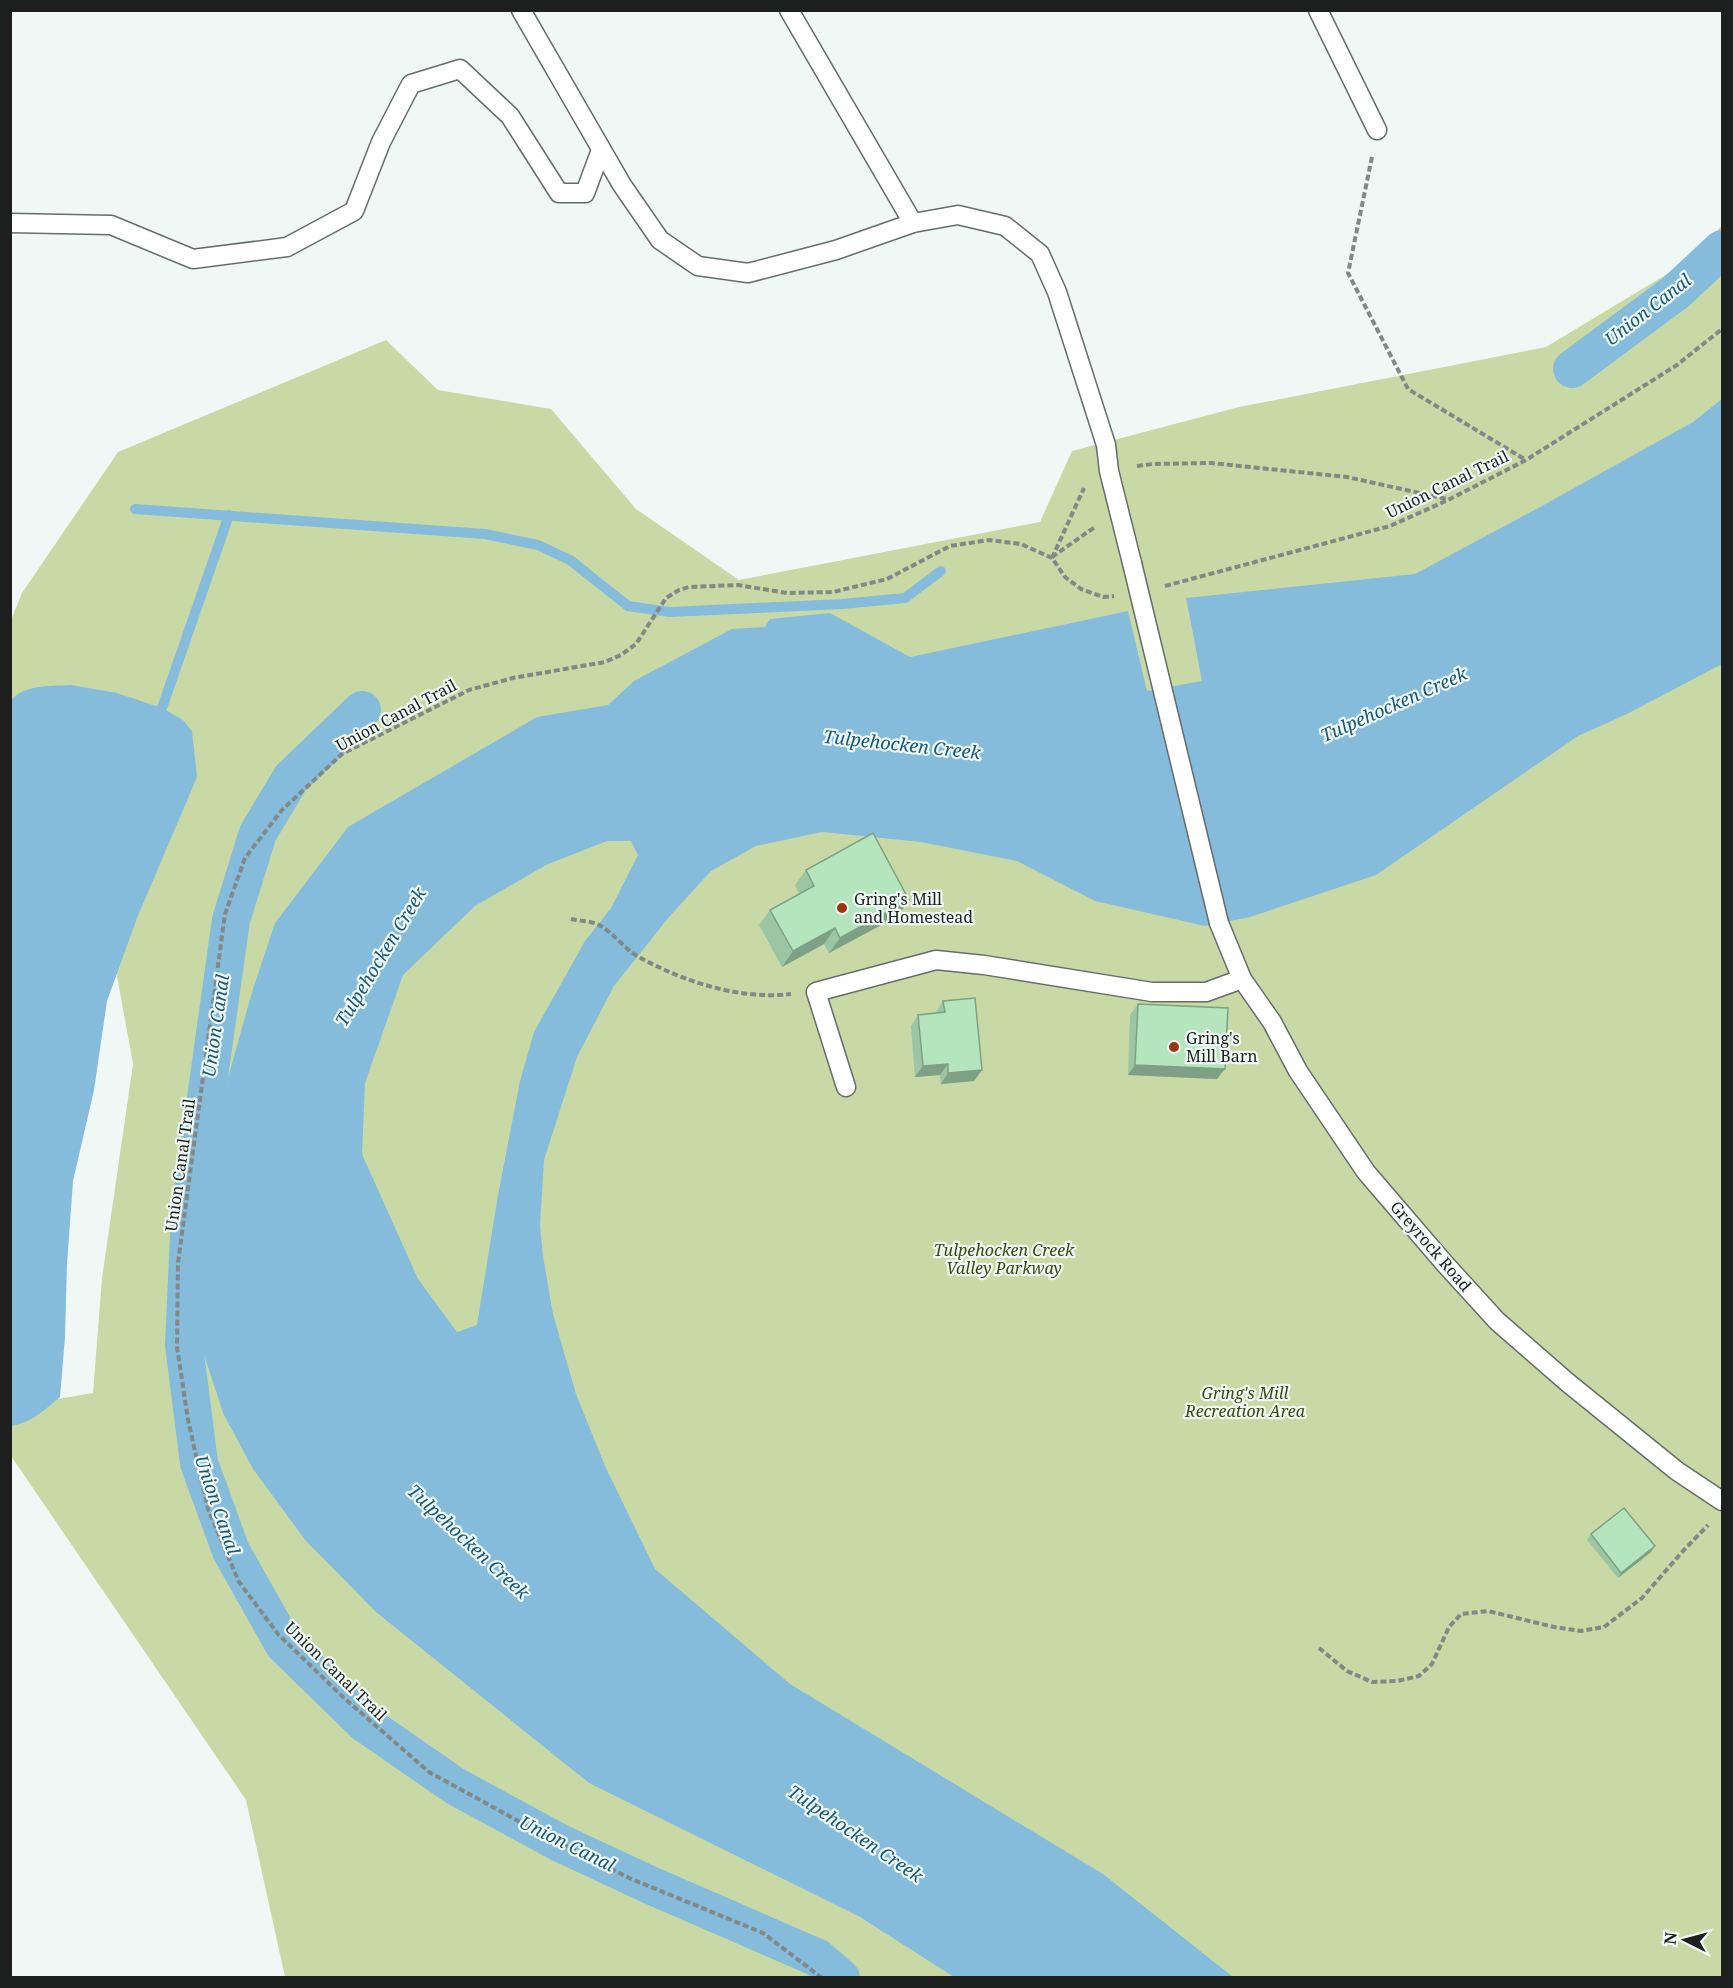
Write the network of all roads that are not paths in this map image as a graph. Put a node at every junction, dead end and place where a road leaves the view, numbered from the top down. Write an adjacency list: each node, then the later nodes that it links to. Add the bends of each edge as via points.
1 (521, 10): 5 (lane, Greyrock Road)
2 (789, 10): 7 (lane)
3 (1318, 10): 4 (lane)
4 (1377, 130)
5 (601, 150): 6 (lane, via 585,193 559,193 510,116 460,69 411,84 381,142 354,211 287,248 193,259 111,225); 7 (lane, Greyrock Road, via 660,240 698,266 748,273 836,250)
6 (10, 223)
7 (913, 223): 8 (lane, Greyrock Road, bridge, via 958,215 1005,226 1040,254 1057,292 1106,445 1109,471 1220,923)
8 (1242, 979): 9 (lane, via 1206,992 1152,992 936,960 816,992); 10 (lane, Greyrock Road, via 1366,1172 1490,1313 1567,1382 1677,1471)
9 (846, 1087)
10 (1722, 1501)

